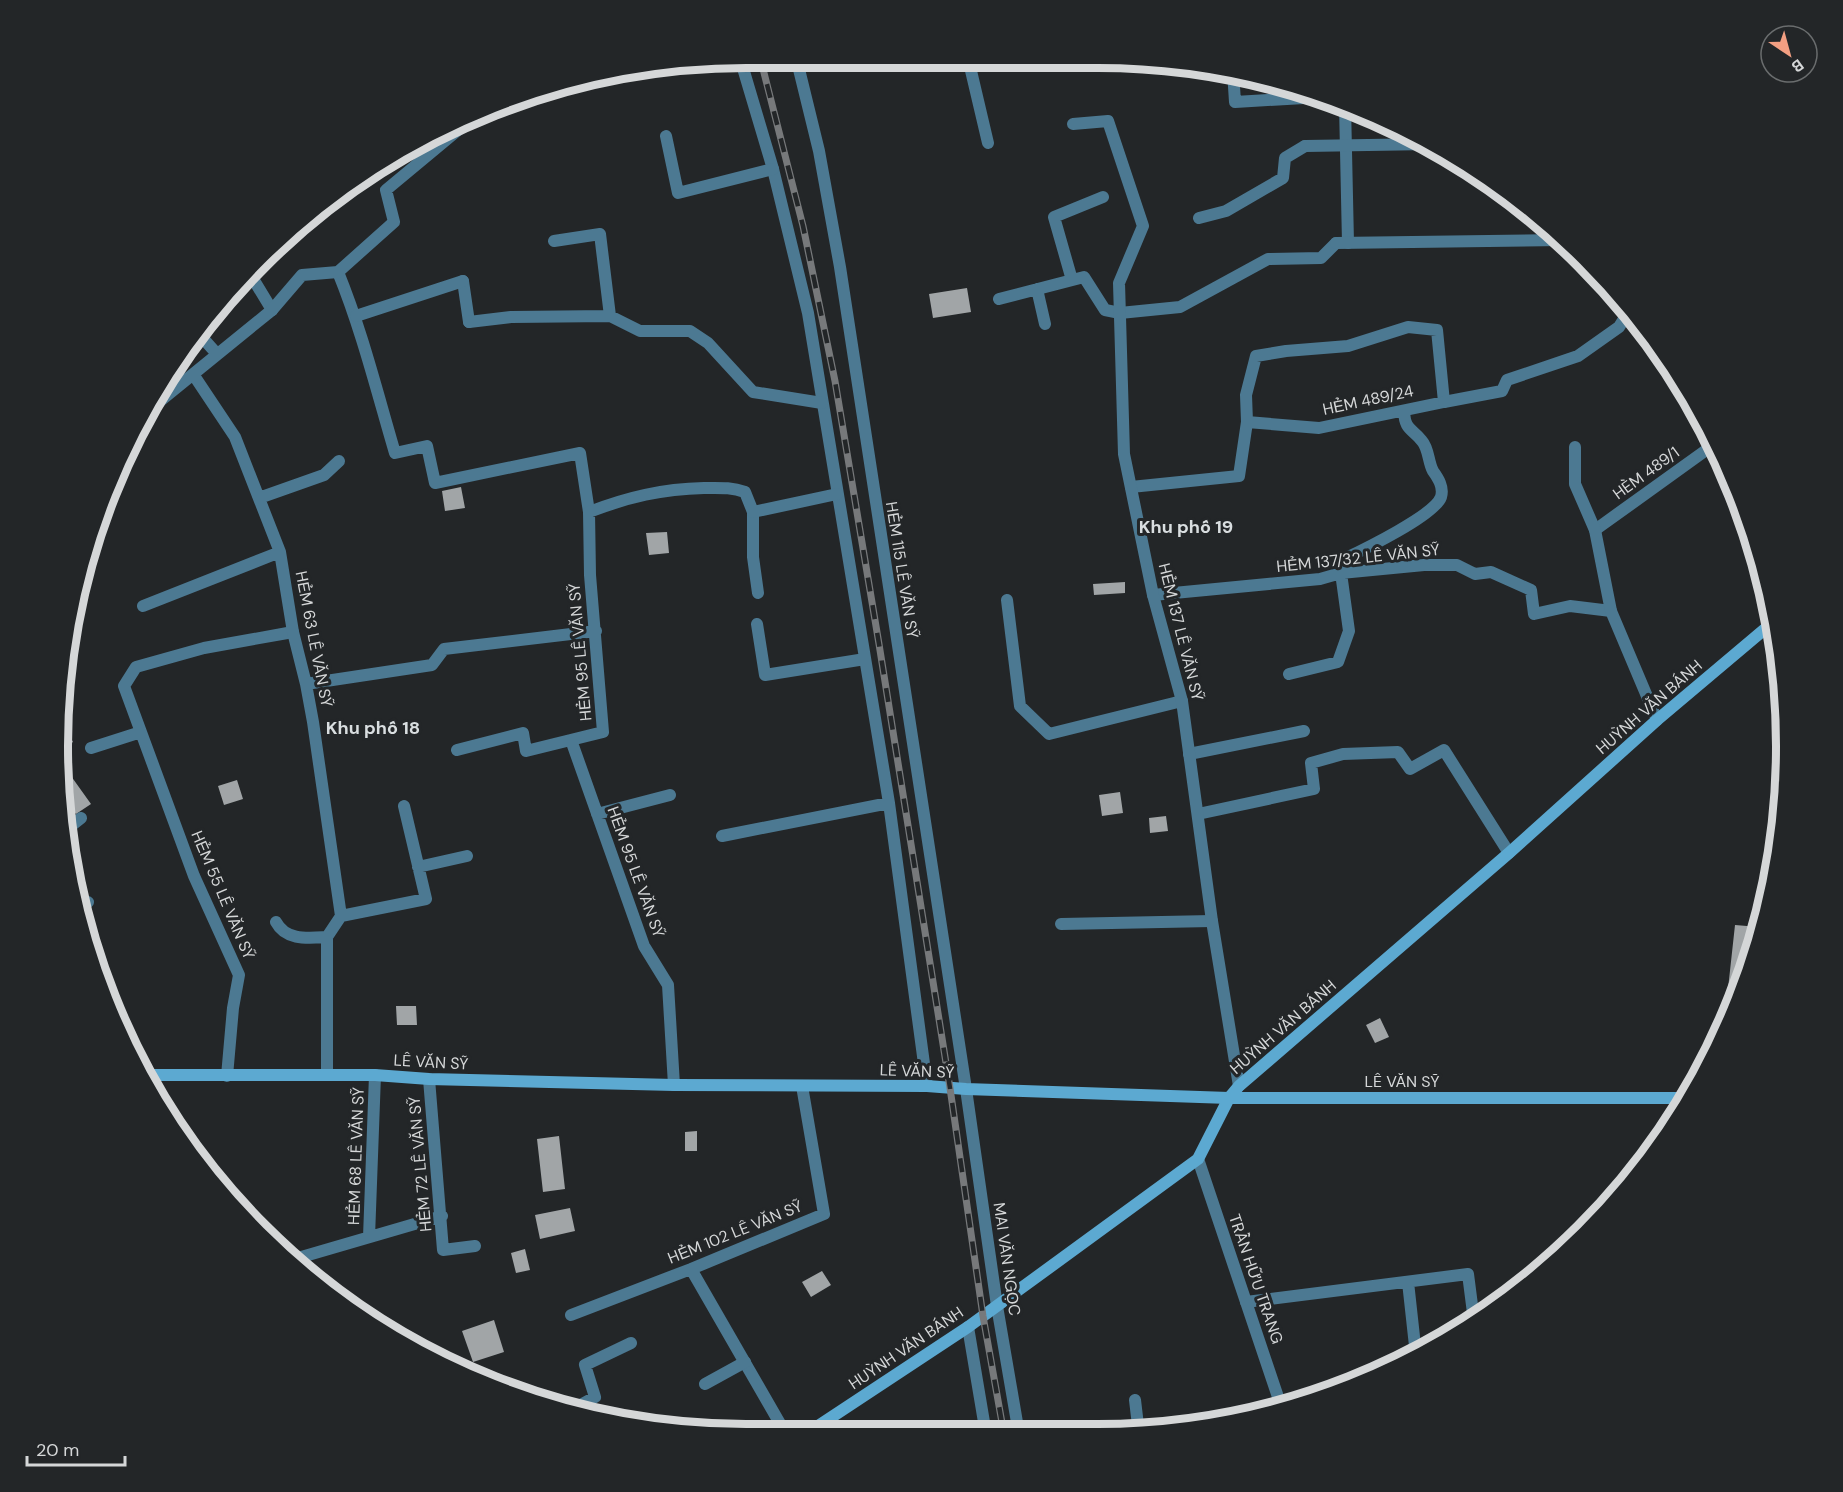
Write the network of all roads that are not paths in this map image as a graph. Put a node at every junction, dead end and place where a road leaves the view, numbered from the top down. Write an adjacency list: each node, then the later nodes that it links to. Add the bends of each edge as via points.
1 (743, 68): 13 (street)
2 (799, 68): 94 (street, HẺM 115 LÊ VĂN SỸ, via 840,267)
3 (970, 68): 10 (street)
4 (1234, 82): 5 (street, via 1235,102)
5 (1297, 98)
6 (1345, 115): 12 (street)
7 (1074, 124): 25 (street, HẺM 137 LÊ VĂN SỸ, via 1108,121 1143,226 1119,283)
8 (454, 133): 19 (street, via 386,190 394,222)
9 (666, 136): 13 (street, via 678,193)
10 (988, 143)
11 (1410, 144): 12 (street)
12 (1346, 145): 15 (street, via 1305,146 1285,158 1283,178 1226,211); 18 (street)
13 (773, 169): 35 (street, via 808,313)
14 (1103, 197): 21 (street, via 1054,217)
15 (1199, 218)
16 (1549, 240): 18 (street)
17 (554, 241): 27 (street, via 600,234)
18 (1342, 243): 25 (street, via 1321,258 1268,260 1180,307)
19 (338, 272): 24 (street, via 302,275); 26 (street)
20 (254, 280): 24 (street)
21 (1072, 280): 22 (street); 25 (street, via 1084,277 1105,310)
22 (1037, 290): 23 (street); 29 (street)
23 (999, 299)
24 (272, 310): 31 (street)
25 (1120, 314): 41 (street, HẺM 137 LÊ VĂN SỸ, via 1124,454)
26 (356, 316): 27 (street, via 462,281 469,322 512,317); 44 (street, HẺM 95 LÊ VĂN SỸ, via 395,453 427,446 435,483 579,453)
27 (610, 316): 35 (street, via 640,331 690,331 708,343 753,392)
28 (1624, 319): 34 (street, HẺM 489/24, via 1578,356 1507,380 1502,391)
29 (1045, 324)
30 (204, 339): 31 (street)
31 (217, 354): 32 (street)
32 (193, 374): 33 (street); 43 (street, HẺM 63 LÊ VĂN SỸ, via 235,437)
33 (164, 398)
34 (1444, 402): 36 (street, HẺM 489/24); 37 (street, via 1437,330 1408,327 1348,346 1256,356 1246,395)
35 (822, 403): 42 (street)
36 (1404, 411): 37 (street, HẺM 489/24, via 1319,428); 48 (street, via 1407,426 1422,441 1438,475 1441,496 1391,536 1344,559)
37 (1247, 422): 41 (street, via 1239,476)
38 (1575, 447): 46 (street, via 1575,484)
39 (1707, 449): 46 (street, HÈM 489/1)
40 (339, 461): 43 (street, via 324,475)
41 (1131, 488): 50 (street, HẺM 137 LÊ VĂN SỸ)
42 (837, 494): 45 (street); 58 (street)
43 (259, 498): 47 (street, HẺM 63 LÊ VĂN SỸ)
44 (589, 512): 45 (street, via 626,498 673,489 733,488 746,492); 56 (street, HẺM 95 LÊ VĂN SỸ)
45 (753, 512): 49 (street)
46 (1596, 530): 53 (street)
47 (280, 552): 52 (street, HẺM 63 LÊ VĂN SỸ); 57 (street, HẺM 63 LÊ VĂN SỸ)
48 (1341, 573): 50 (street, HẺM 137/32 LÊ VĂN SỸ, via 1320,579); 53 (street, HẺM 137/32 LÊ VĂN SỸ, via 1457,565 1475,574 1491,572 1531,590 1534,614 1570,606); 59 (street, via 1349,631 1338,662)
49 (758, 593)
50 (1153, 595): 61 (street, HẺM 137 LÊ VĂN SỸ)
51 (1007, 600): 61 (street, via 1020,706 1049,734)
52 (143, 606)
53 (1611, 611): 62 (street)
54 (757, 624): 58 (street, via 765,675)
55 (1765, 629): 62 (main road, HUỲNH VĂN BÁNH)
56 (596, 631): 60 (street, via 444,648 432,665); 65 (street, HẺM 95 LÊ VĂN SỸ, via 603,732)
57 (293, 632): 60 (street, HẺM 63 LÊ VĂN SỸ); 63 (street, HẺM 55 LÊ VĂN SỸ, via 204,648 136,667 124,686)
58 (865, 659): 70 (street)
59 (1289, 674)
60 (306, 684): 80 (street, HẺM 63 LÊ VĂN SỸ)
61 (1182, 701): 68 (street, HẺM 137 LÊ VĂN SỸ)
62 (1657, 720): 77 (main road, HUỲNH VĂN BÁNH)
63 (141, 732): 66 (street); 88 (street, HẺM 55 LÊ VĂN SỸ, via 195,876 239,975)
64 (1304, 732): 68 (street)
65 (571, 740): 67 (street, HẺM 95 LÊ VĂN SỸ, via 526,751 523,733); 72 (street, HẺM 95 LÊ VĂN SỸ)
66 (91, 748)
67 (457, 750)
68 (1189, 754): 73 (street, HẺM 137 LÊ VĂN SỸ)
69 (669, 795): 72 (street, HẺM 95 LÊ VĂN SỸ)
70 (889, 803): 76 (street); 92 (street)
71 (404, 806): 79 (street)
72 (597, 814): 90 (street, HẺM 95 LÊ VĂN SỸ, via 644,946 668,985)
73 (1198, 814): 77 (street, via 1314,789 1311,763 1343,754 1398,752 1410,769 1444,750); 81 (street, HẺM 137 LÊ VĂN SỸ)
74 (81, 818): 75 (street)
75 (72, 825)
76 (722, 837)
77 (1509, 853): 93 (main road, HUỲNH VĂN BÁNH)
78 (467, 856): 79 (street)
79 (418, 867): 80 (street, via 426,899)
80 (341, 915): 84 (street)
81 (1212, 921): 83 (street); 93 (street, HẺM 137 LÊ VĂN SỸ)
82 (276, 922): 84 (street, via 280,930 291,936)
83 (1061, 924)
84 (327, 937): 86 (street)
85 (153, 1075): 88 (main road, LÊ VĂN SỸ)
86 (327, 1075): 87 (main road, LÊ VĂN SỸ); 88 (main road, LÊ VĂN SỸ)
87 (375, 1075): 89 (main road, LÊ VĂN SỸ); 99 (street, HẺM 68 LÊ VĂN SỸ)
88 (227, 1076)
89 (429, 1079): 90 (main road, LÊ VĂN SỸ); 98 (street, HẺM 72 LÊ VĂN SỸ)
90 (674, 1085): 91 (main road, LÊ VĂN SỸ)
91 (802, 1086): 92 (main road, LÊ VĂN SỸ); 102 (street, HẺM 102 LÊ VĂN SỸ, via 824,1214)
92 (927, 1086): 94 (main road, LÊ VĂN SỸ)
93 (1239, 1086): 95 (main road, HUỲNH VĂN BÁNH)
94 (966, 1089): 95 (main road, LÊ VĂN SỸ); 105 (street, MAI VĂN NGỌC)
95 (1229, 1098): 96 (main road, LÊ VĂN SỸ); 97 (main road, HUỲNH VĂN BÁNH)
96 (1677, 1098)
97 (1198, 1159): 104 (street, TRẦN HỮU TRANG); 105 (main road, HUỲNH VĂN BÁNH)
98 (442, 1216): 99 (street, HẺM 68 LÊ VĂN SỸ); 100 (street, HẺM 72 LÊ VĂN SỸ, via 443,1250)
99 (369, 1237): 101 (street, HẺM 68 LÊ VĂN SỸ)
100 (476, 1246)
101 (300, 1257)
102 (691, 1269): 107 (street, HẺM 102 LÊ VĂN SỸ); 111 (street)
103 (1408, 1282): 104 (street); 106 (street, via 1468,1274); 110 (street)
104 (1246, 1302): 113 (street, TRẦN HỮU TRANG)
105 (997, 1306): 108 (main road, HUỲNH VĂN BÁNH); 120 (street, MAI VĂN NGỌC)
106 (1473, 1311)
107 (571, 1315)
108 (968, 1327): 118 (main road, HUỲNH VĂN BÁNH); 119 (street)
109 (631, 1343): 115 (street, via 585,1365 595,1397)
110 (1415, 1345)
111 (745, 1362): 112 (street); 117 (street)
112 (705, 1383)
113 (1279, 1399)
114 (1135, 1400): 116 (street)
115 (583, 1404)
116 (1138, 1423)
117 (780, 1424)
118 (821, 1424)
119 (984, 1424)
120 (1017, 1424)

